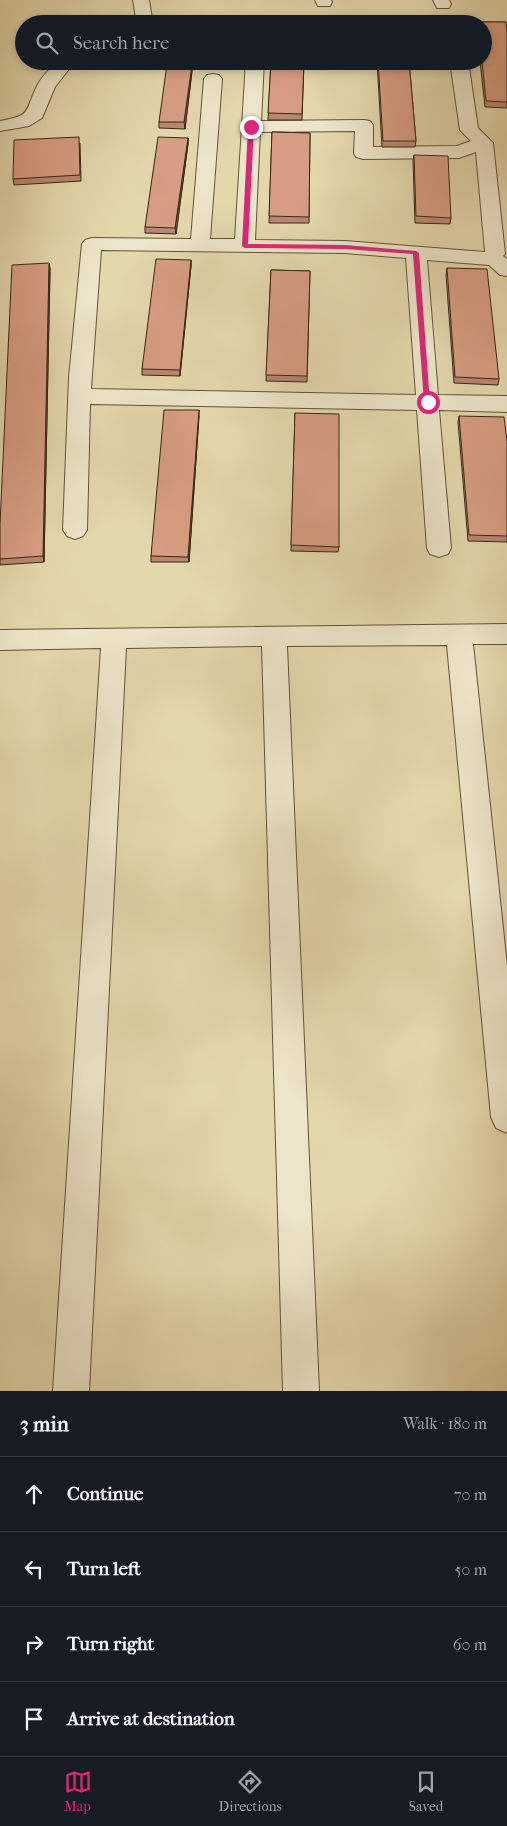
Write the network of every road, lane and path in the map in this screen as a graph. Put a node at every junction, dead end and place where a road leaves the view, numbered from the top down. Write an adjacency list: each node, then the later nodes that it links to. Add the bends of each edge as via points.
1 (141, 0): 2 (street)
2 (144, 15)
3 (59, 70): 7 (street, via 46,86 36,114 22,122)
4 (254, 70): 8 (street)
5 (460, 70): 9 (street, via 469,130)
6 (213, 79): 10 (street)
7 (0, 126)
8 (251, 127): 9 (street, via 364,125 363,153 459,152); 11 (street)
9 (484, 143): 13 (street)
10 (200, 245): 11 (street); 14 (street, via 92,244)
11 (245, 246): 12 (street, via 345,247)
12 (416, 253): 13 (street); 15 (street)
13 (501, 262)
14 (80, 396): 15 (street); 17 (street)
15 (428, 402): 16 (street); 18 (street)
16 (507, 404)
17 (75, 530)
18 (439, 548)
19 (459, 634): 20 (street); 21 (street); 24 (street)
20 (507, 634)
21 (274, 636): 22 (street); 26 (street)
22 (114, 638): 23 (street); 25 (street)
23 (0, 640)
24 (507, 1117)
25 (71, 1391)
26 (301, 1391)

